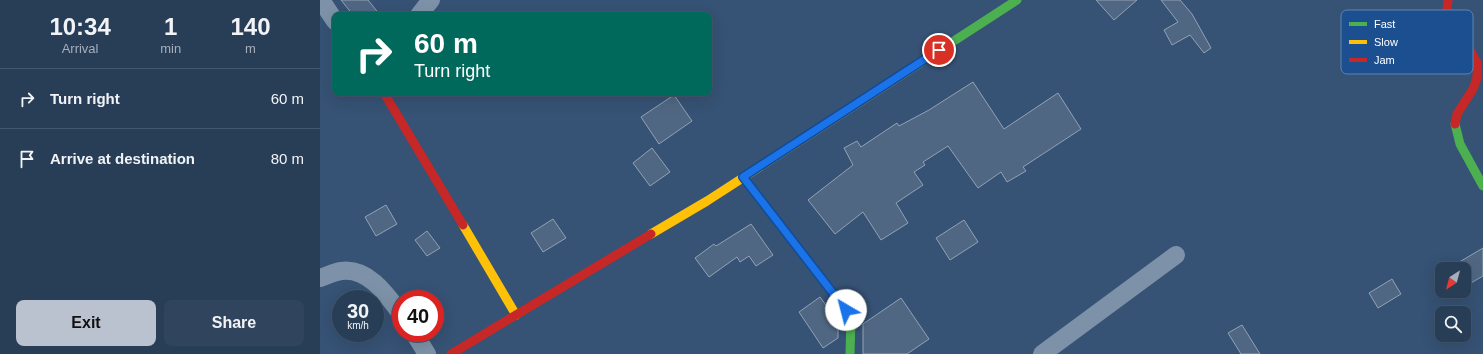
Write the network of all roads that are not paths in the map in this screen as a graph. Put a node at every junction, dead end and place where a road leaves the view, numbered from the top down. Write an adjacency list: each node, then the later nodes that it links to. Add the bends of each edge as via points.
1 (321, 0): 7 (street)
2 (431, 0): 6 (street)
3 (1017, 0): 10 (street)
4 (1448, 0): 5 (street)
5 (1448, 10)
6 (421, 12)
7 (332, 16)
8 (1473, 54): 11 (street, via 1478,63 1477,78 1457,114 1455,125 1460,144)
9 (386, 96): 15 (street)
10 (743, 177): 15 (street); 19 (street, via 846,310 850,319)
11 (1483, 186)
12 (1176, 255): 20 (street)
13 (320, 278): 14 (street, via 340,271 353,271 370,278)
14 (392, 301)
15 (516, 315): 18 (street)
16 (420, 342): 17 (street)
17 (427, 354)
18 (451, 354)
19 (850, 354)
20 (1042, 354)

